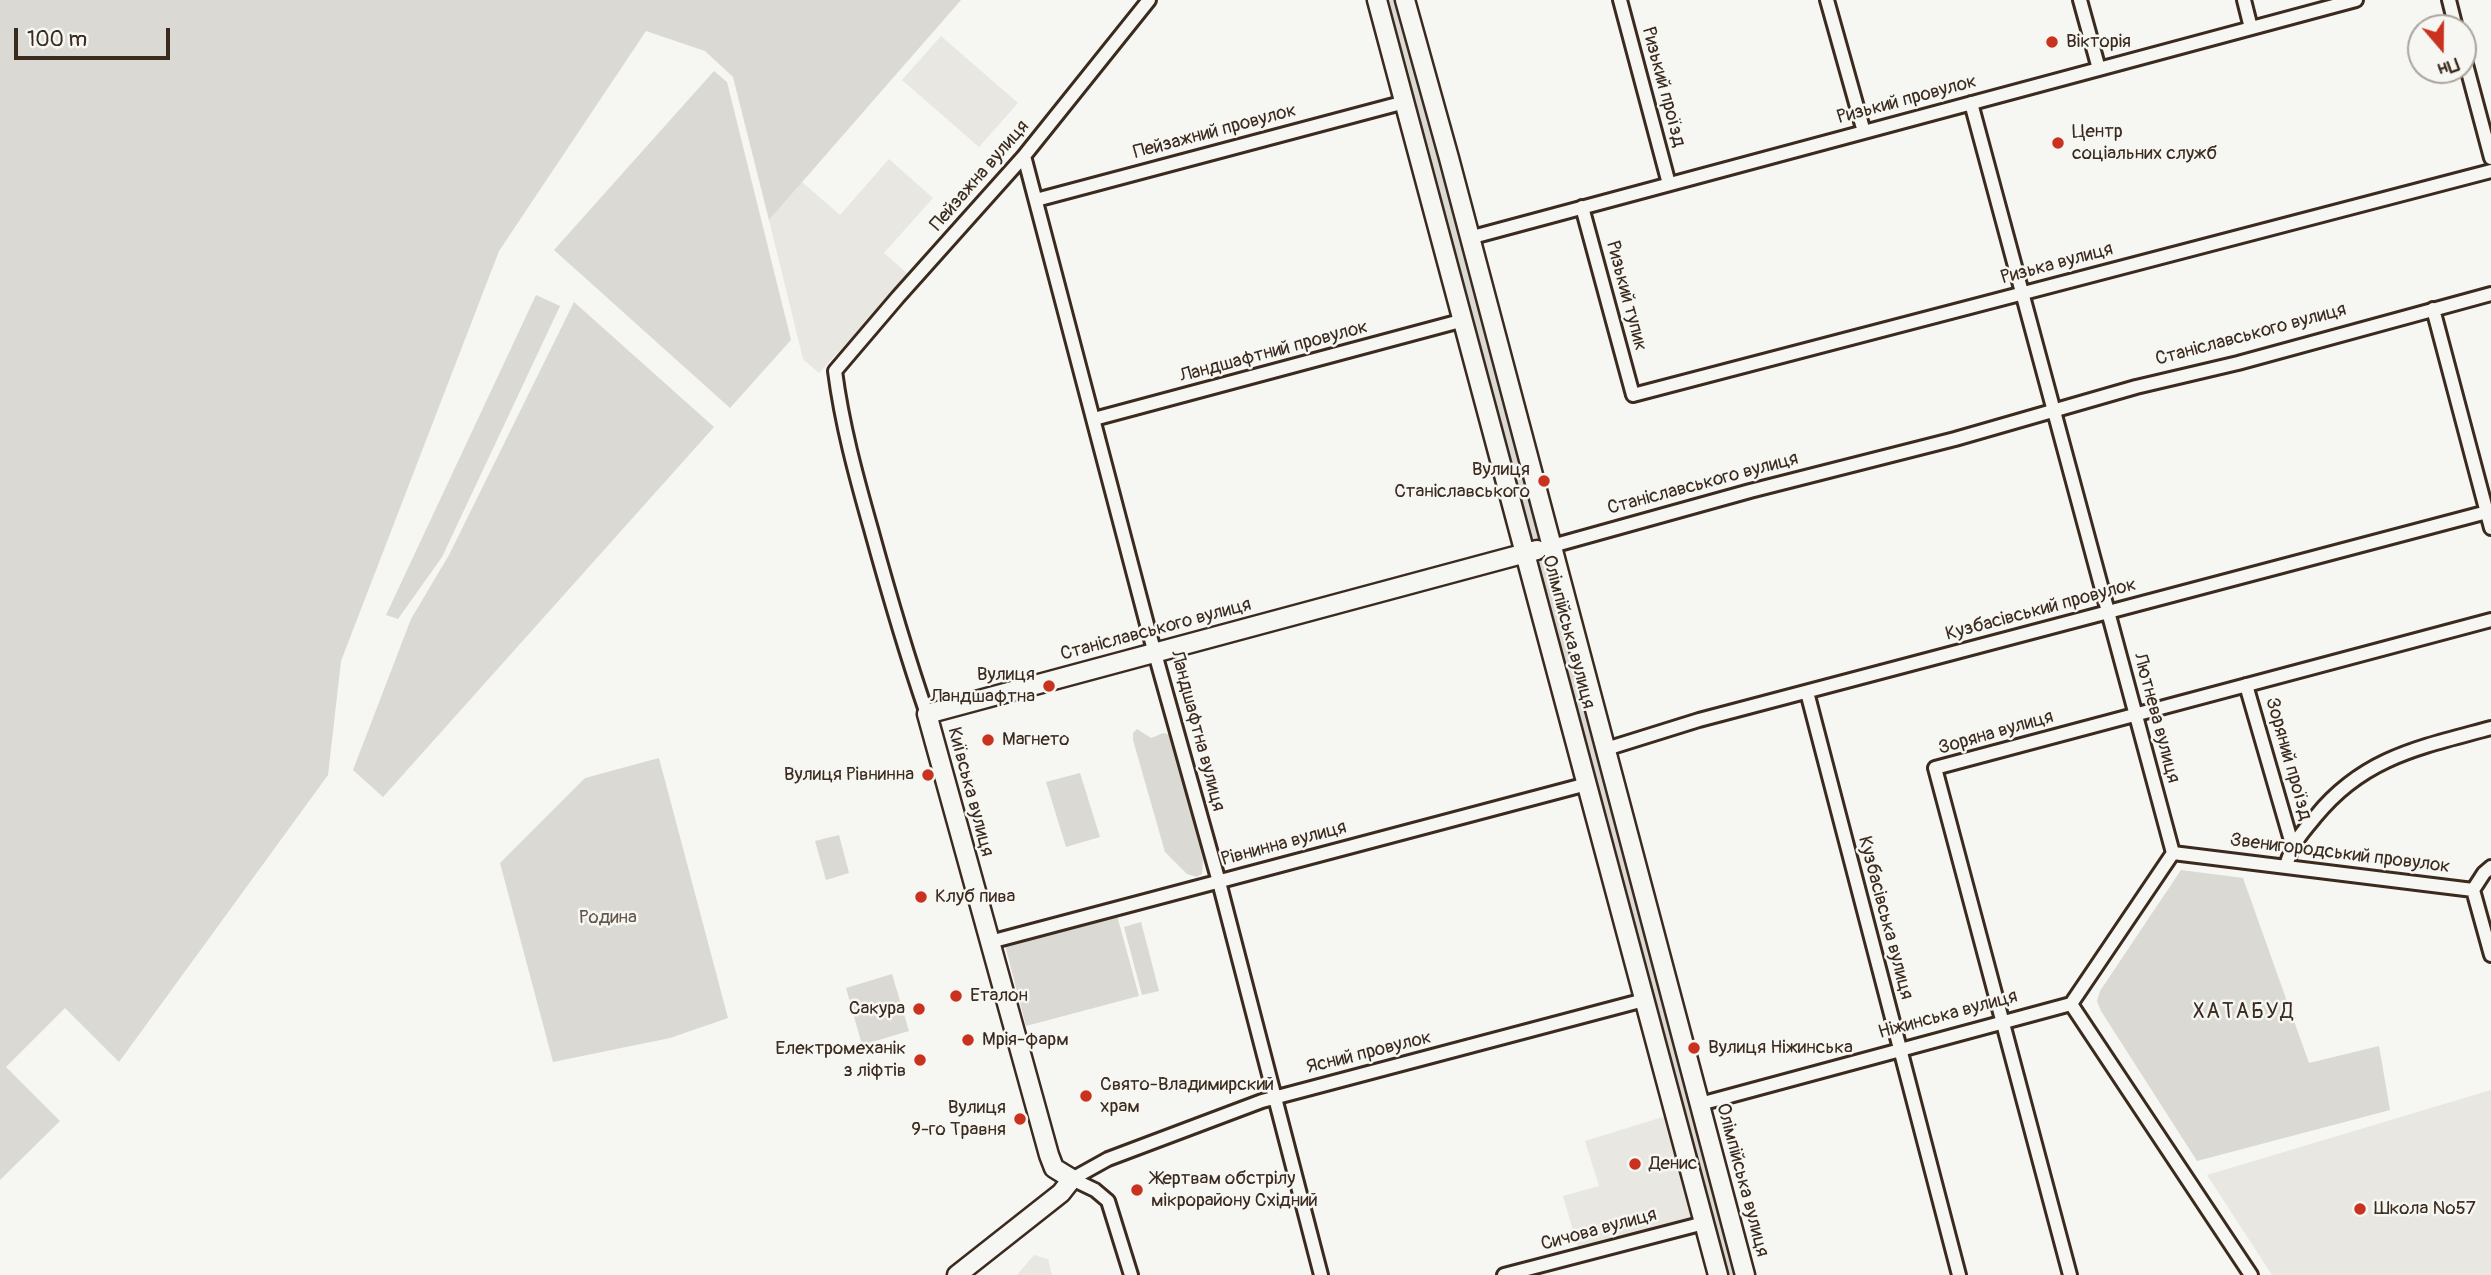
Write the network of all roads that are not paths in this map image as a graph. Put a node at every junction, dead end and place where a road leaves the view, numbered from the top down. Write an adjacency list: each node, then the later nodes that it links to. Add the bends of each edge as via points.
1 (1149, 0): 15 (street, Пейзажна вулиця)
2 (1377, 0): 12 (main road, Олімпійська вулиця)
3 (1405, 0): 21 (main road, Олімпійська вулиця)
4 (1620, 0): 18 (street, Ризький проїзд)
5 (1827, 0): 14 (street)
6 (2080, 0): 10 (street)
7 (2244, 0): 9 (street)
8 (2356, 0): 9 (street, Ризький провулок)
9 (2251, 28): 10 (street, Ризький провулок)
10 (2099, 69): 13 (street, Ризький провулок)
11 (2471, 84): 16 (street)
12 (1405, 103): 19 (street, Пейзажний провулок); 25 (main road, Олімпійська вулиця)
13 (1971, 103): 14 (street, Ризький провулок); 22 (street, Лютнева вулиця)
14 (1864, 132): 18 (street, Ризький провулок)
15 (1024, 156): 19 (street, Ландшафтна вулиця); 26 (street, Пейзажна вулиця)
16 (2491, 158)
17 (2491, 171): 22 (street, Ризька вулиця)
18 (1669, 184): 20 (street, Ризький провулок)
19 (1036, 200): 29 (street, Ландшафтна вулиця)
20 (1582, 207): 21 (street, Ризький провулок); 27 (street, Ризький тупик)
21 (1469, 238): 32 (main road, Олімпійська вулиця)
22 (2022, 293): 27 (street, Ризька вулиця); 28 (street, Лютнева вулиця)
23 (2491, 294): 24 (street, Станіславського вулиця)
24 (2433, 309): 28 (street, Станіславського вулиця); 30 (street)
25 (1464, 320): 29 (street, Ландшафтний провулок); 33 (main road, Олімпійська вулиця)
26 (835, 371): 39 (street, Київська вулиця, via 854,468)
27 (1633, 395)
28 (2054, 410): 32 (street, Станіславського вулиця); 34 (street, Лютнева вулиця)
29 (1094, 419): 36 (street, Ландшафтна вулиця)
30 (2487, 512): 31 (street); 34 (street, Кузбасівський провулок)
31 (2491, 528)
32 (1552, 546): 33 (main road, Станіславського вулиця); 42 (main road, Олімпійська вулиця)
33 (1525, 554): 36 (main road, Станіславського вулиця); 43 (main road, Олімпійська вулиця)
34 (2108, 612): 38 (street, Кузбасівський провулок); 40 (street, Лютнева вулиця)
35 (2491, 620): 37 (street, Зоряна вулиця)
36 (1155, 652): 39 (main road, Станіславського вулиця); 48 (street, Ландшафтна вулиця)
37 (2246, 685): 40 (street, Зоряна вулиця); 44 (street, Зоряний проїзд)
38 (1807, 692): 42 (street, Кузбасівський провулок); 55 (street, Кузбасівська вулиця)
39 (927, 714): 50 (main road, Київська вулиця)
40 (2136, 715): 45 (street, Лютнева вулиця); 54 (street, Зоряна вулиця, via 1935,768)
41 (2491, 728): 44 (street, via 2399,754 2362,772 2328,801)
42 (1606, 749): 57 (main road, Олімпійська вулиця)
43 (1587, 784): 48 (street, Рівнинна вулиця); 52 (main road, Олімпійська вулиця)
44 (2292, 844): 46 (street)
45 (2173, 853): 46 (street, Звенигородський провулок); 53 (street)
46 (2286, 866): 49 (street, Звенигородський провулок)
47 (2491, 867): 49 (street, Звенигородський провулок)
48 (1219, 882): 50 (street, Рівнинна вулиця); 56 (street, Ландшафтна вулиця)
49 (2473, 890): 51 (street)
50 (990, 942): 59 (main road, Київська вулиця, via 1049,1155 1054,1168)
51 (2491, 955)
52 (1644, 1000): 56 (street, Ясний провулок); 58 (main road, Олімпійська вулиця)
53 (2071, 1004): 54 (street, Ніжинська вулиця); 69 (street)
54 (2003, 1022): 55 (street, Ніжинська вулиця); 68 (street, Зоряна вулиця)
55 (1899, 1050): 57 (street, Ніжинська вулиця); 67 (street, Кузбасівська вулиця)
56 (1275, 1097): 59 (street, Ясний провулок, via 1108,1159); 63 (street, Ландшафтна вулиця)
57 (1700, 1104): 58 (main road, Ніжинська вулиця); 66 (main road, Олімпійська вулиця)
58 (1672, 1111): 60 (main road, Олімпійська вулиця)
59 (1072, 1179): 61 (main road); 62 (street, Київська вулиця, via 1108,1201)
60 (1704, 1223): 64 (street, Сичова вулиця); 65 (main road, Олімпійська вулиця)
61 (957, 1275)
62 (1132, 1275)
63 (1321, 1275)
64 (1504, 1275)
65 (1718, 1275)
66 (1745, 1275)
67 (1959, 1275)
68 (2070, 1275)
69 (2251, 1275)

